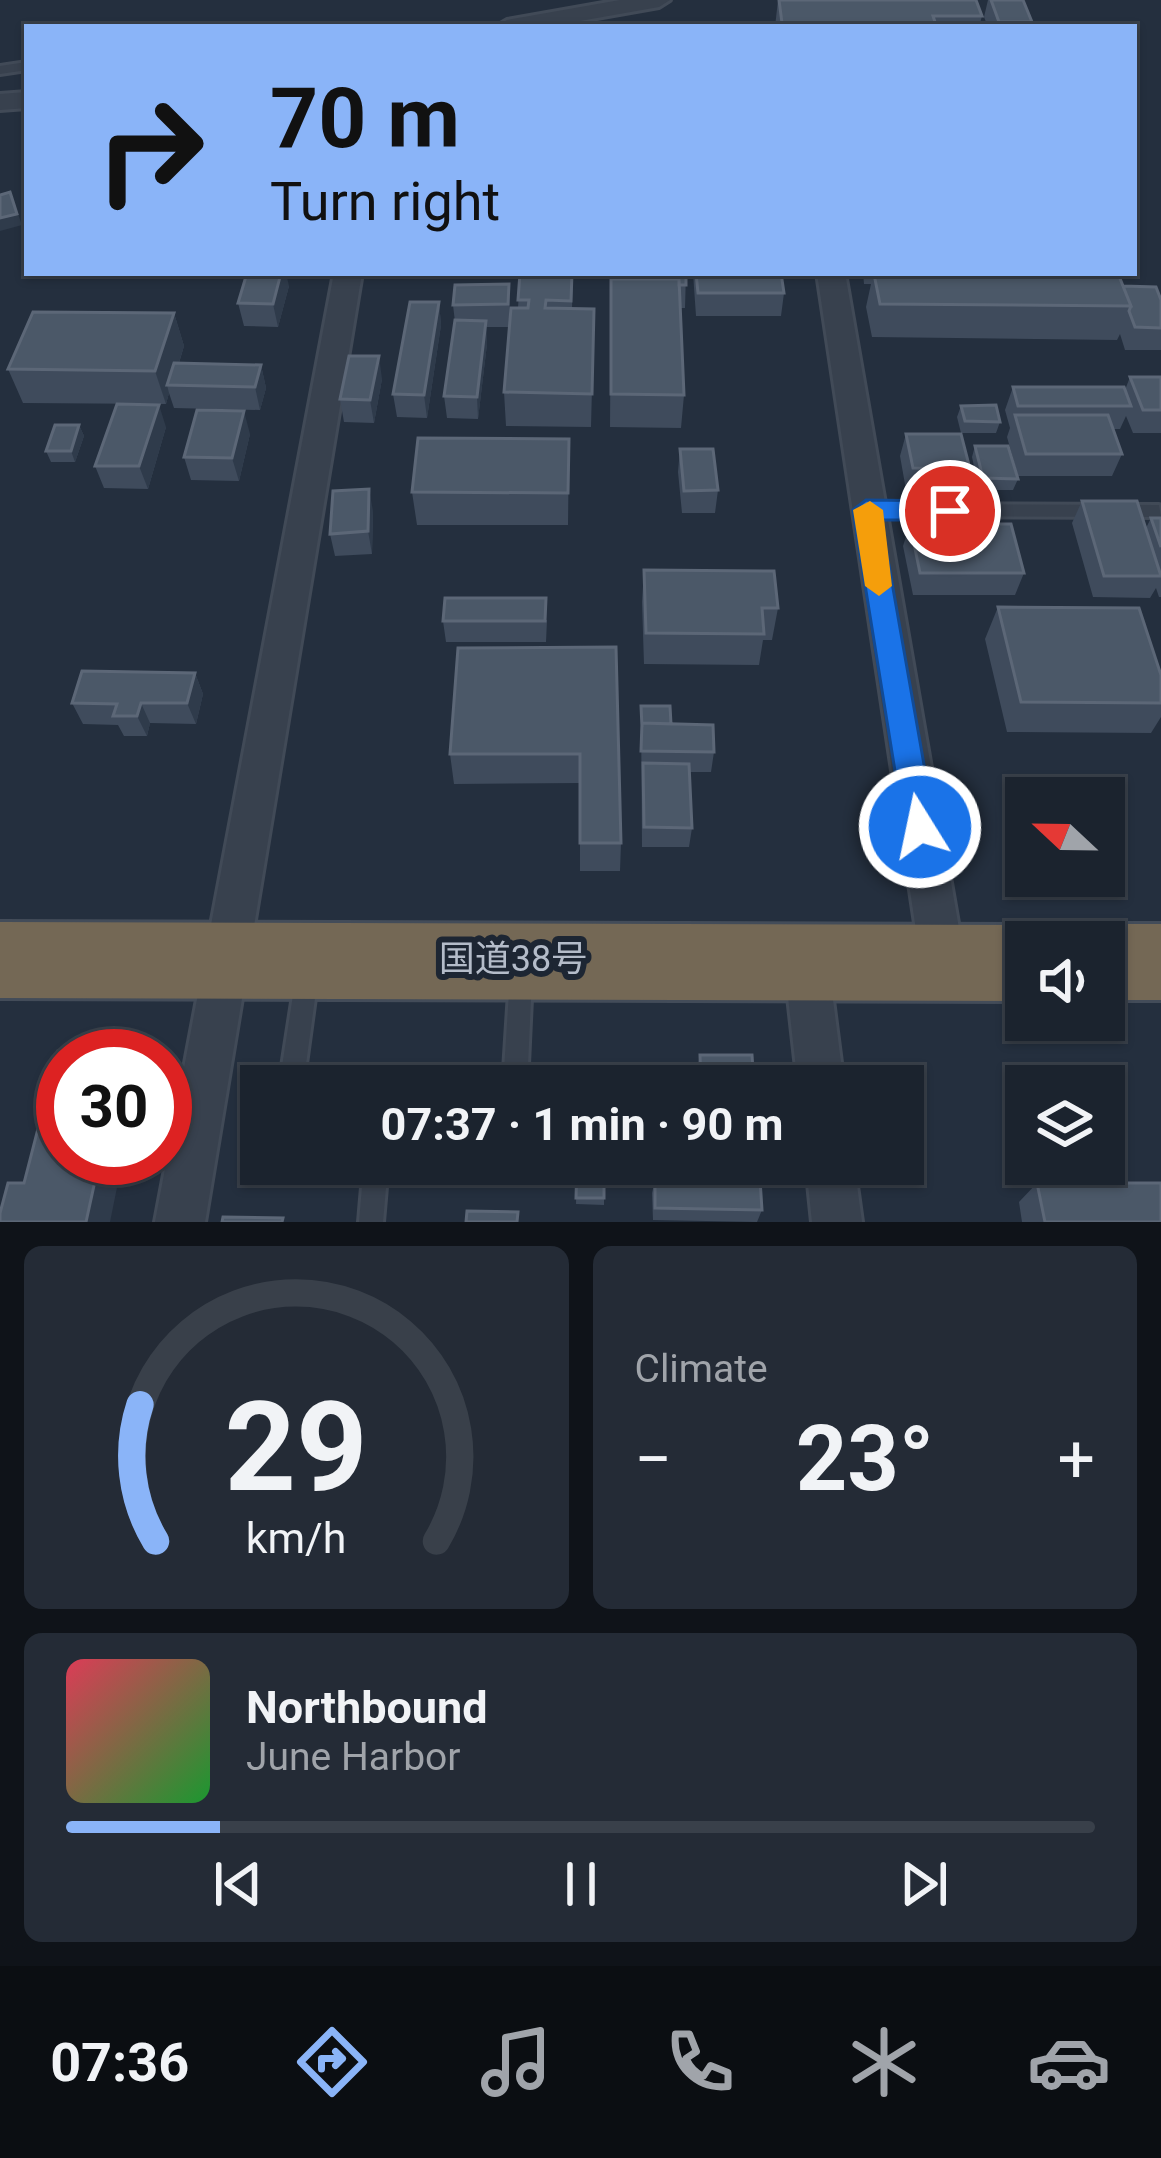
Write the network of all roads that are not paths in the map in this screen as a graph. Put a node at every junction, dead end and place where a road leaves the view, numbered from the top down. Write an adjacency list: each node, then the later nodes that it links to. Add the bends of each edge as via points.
1 (659, 0): 2 (street)
2 (590, 11): 3 (street); 4 (street)
3 (523, 24)
4 (573, 24)
5 (347, 276): 12 (street)
6 (831, 276): 7 (street)
7 (866, 510): 8 (lane); 16 (street)
8 (1159, 511)
9 (309, 959): 10 (highway, 国道38号); 12 (highway, 国道38号); 18 (lane)
10 (522, 959): 13 (highway, 国道38号); 19 (lane)
11 (0, 960): 12 (highway, 国道38号)
12 (226, 960): 23 (street)
13 (806, 961): 16 (highway, 国道38号); 20 (street)
14 (1125, 962): 15 (highway)
15 (1161, 962)
16 (943, 963): 17 (highway, 国道38号)
17 (1005, 963)
18 (295, 1065)
19 (516, 1065)
20 (818, 1065)
21 (374, 1185): 24 (lane)
22 (833, 1185): 25 (street)
23 (180, 1222)
24 (371, 1222)
25 (837, 1222)

